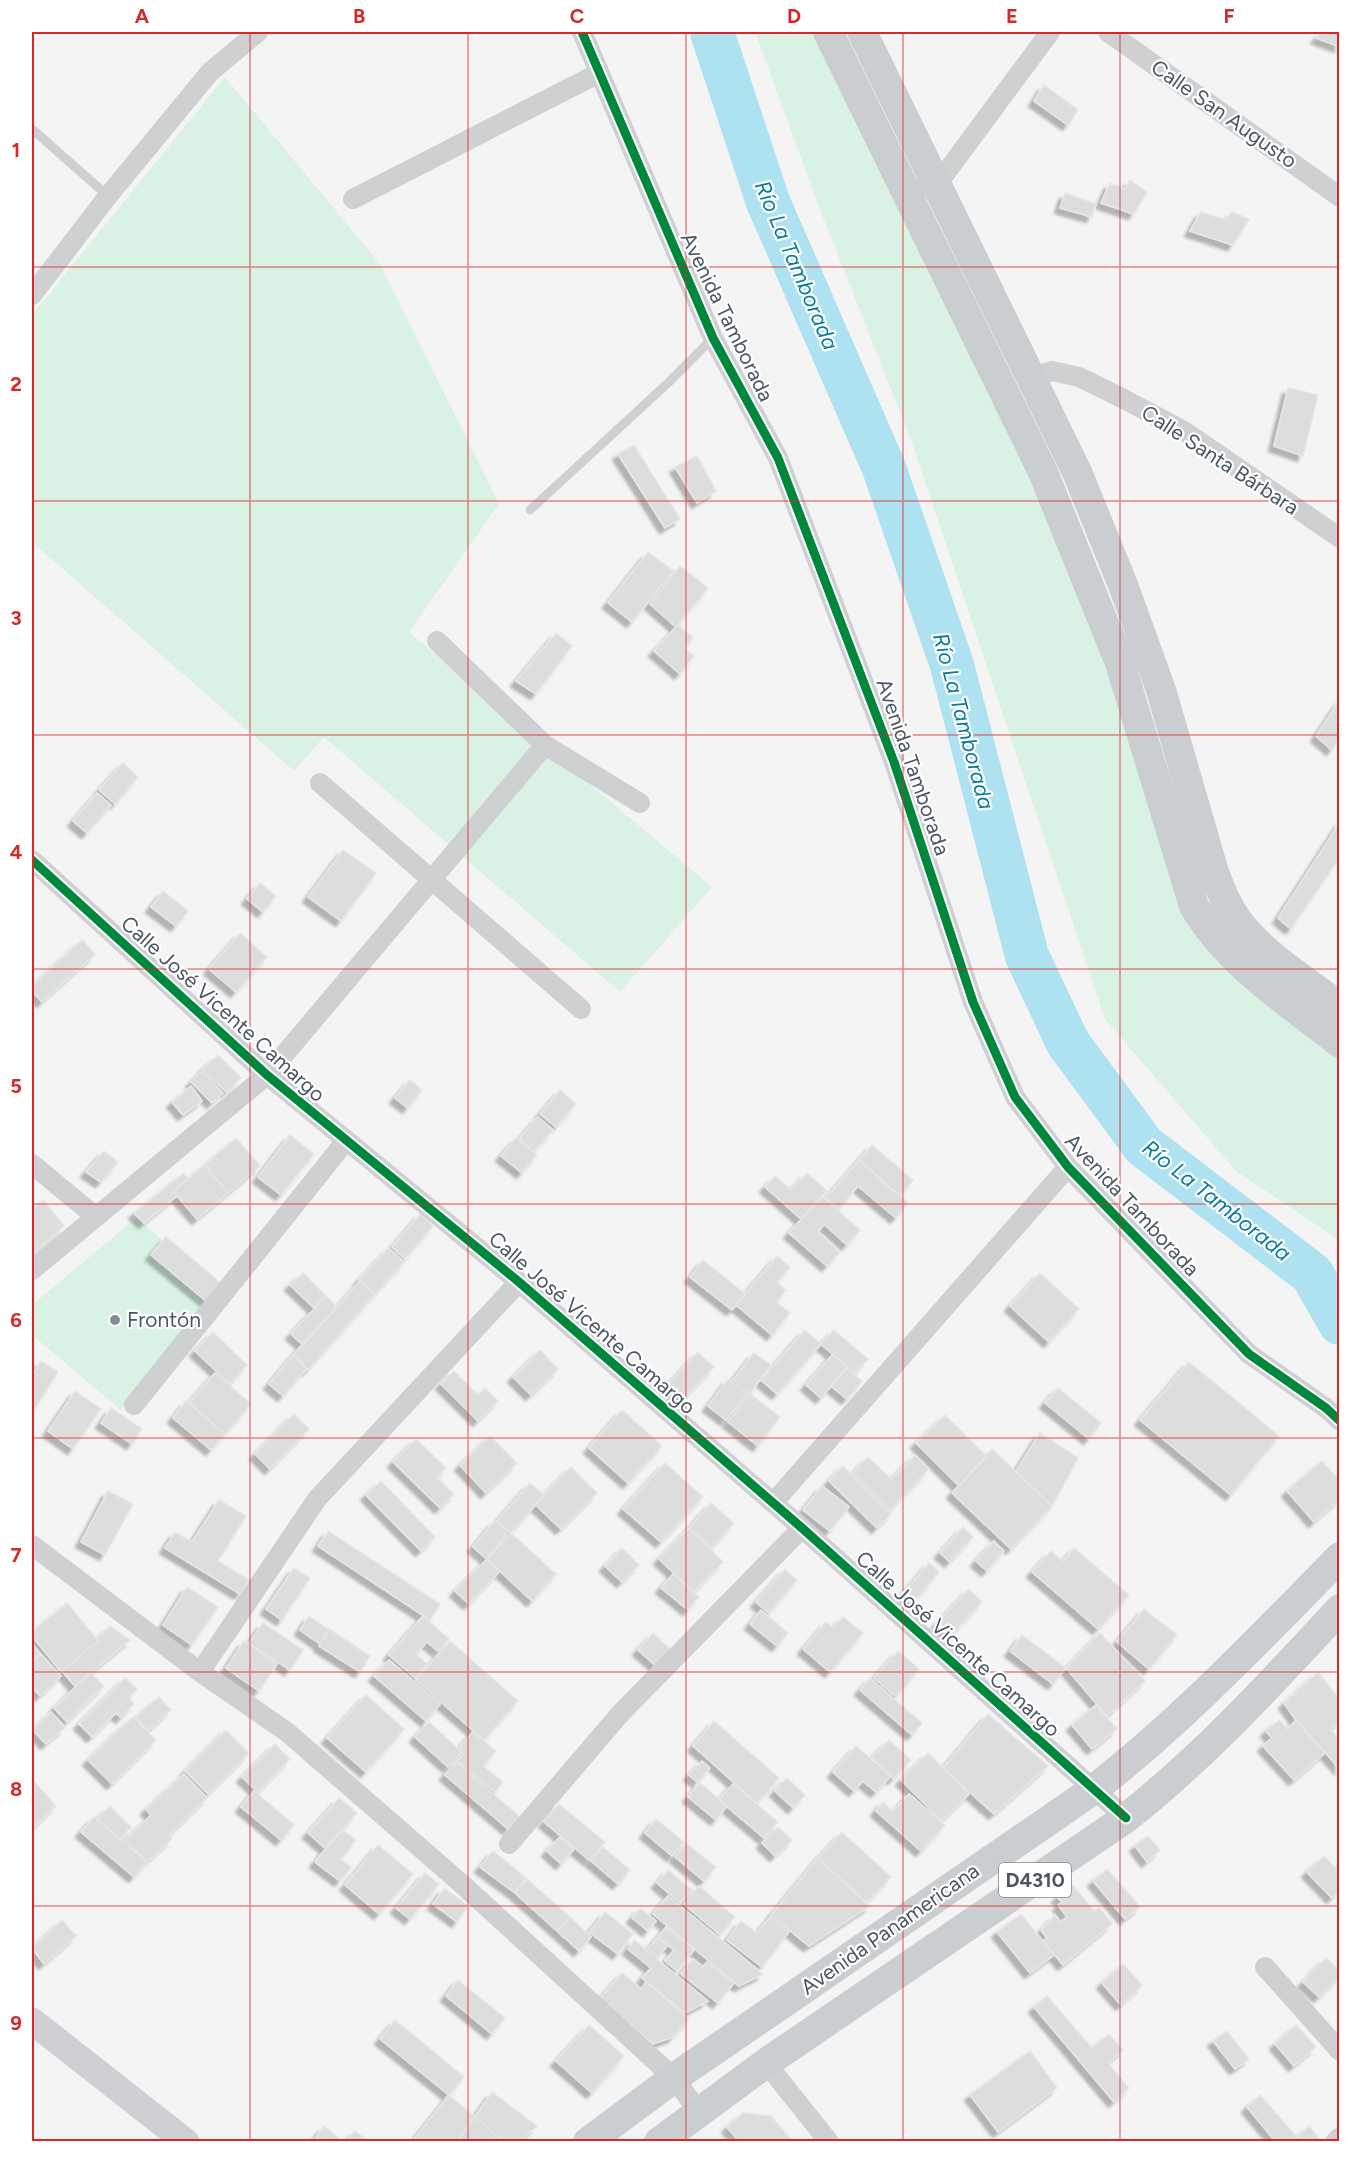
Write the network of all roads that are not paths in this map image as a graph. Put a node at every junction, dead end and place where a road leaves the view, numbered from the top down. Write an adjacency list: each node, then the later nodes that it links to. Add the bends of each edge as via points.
1 (258, 32): 11 (street, via 210,72)
2 (582, 32): 7 (street, Avenida Tamborada)
3 (828, 32): 10 (main road)
4 (862, 32): 9 (main road)
5 (1050, 32): 9 (street)
6 (1108, 32): 12 (street, Calle San Augusto)
7 (599, 73): 13 (street); 15 (street, Avenida Tamborada)
8 (32, 129): 11 (lane)
9 (936, 181): 10 (street); 16 (main road)
10 (906, 195): 27 (main road, via 1043,472 1075,546 1120,663 1194,906 1209,932 1230,955)
11 (108, 196): 14 (street)
12 (1340, 197)
13 (353, 199)
14 (32, 295)
15 (712, 338): 17 (lane); 31 (street, Avenida Tamborada, via 778,458 894,762 973,1002 1015,1097)
16 (1031, 378): 18 (street, Calle Santa Bárbara, via 1052,371 1079,377 1122,398 1184,431); 25 (main road, via 1077,472 1124,585 1161,690 1224,897 1237,920 1263,948)
17 (530, 510)
18 (1340, 538)
19 (437, 641): 20 (street)
20 (545, 745): 22 (street); 24 (street)
21 (320, 783): 24 (street)
22 (640, 803)
23 (32, 860): 28 (street, Calle José Vicente Camargo)
24 (432, 878): 26 (street); 28 (street)
25 (1340, 1007)
26 (581, 1009)
27 (1340, 1043)
28 (267, 1075): 29 (street, Calle José Vicente Camargo); 32 (street)
29 (345, 1142): 34 (street, Calle José Vicente Camargo); 35 (street)
30 (32, 1164): 32 (street)
31 (1068, 1167): 36 (street, Avenida Tamborada, via 1249,1354); 37 (street)
32 (96, 1217): 33 (street)
33 (32, 1270)
34 (519, 1282): 37 (street, Calle José Vicente Camargo); 42 (street, via 317,1499)
35 (134, 1405)
36 (1340, 1421)
37 (773, 1503): 38 (street, Calle José Vicente Camargo)
38 (802, 1528): 43 (street, Calle José Vicente Camargo); 45 (street, via 620,1714)
39 (32, 1545): 42 (street)
40 (1340, 1557): 43 (main road, Avenida Panamericana / D4310, via 1146,1749)
41 (1340, 1610): 44 (main road, Avenida Panamericana / D4310, via 1224,1734 1175,1780)
42 (200, 1672): 50 (street, via 287,1732 463,1884)
43 (1093, 1790): 44 (street, Calle José Vicente Camargo); 50 (main road, Avenida Panamericana / D4310)
44 (1126, 1818): 49 (main road, Avenida Panamericana / D4310)
45 (509, 1844)
46 (1265, 1967): 48 (street)
47 (32, 2021): 52 (main road)
48 (1340, 2051)
49 (766, 2063): 51 (main road, Avenida Panamericana / D4310); 56 (street)
50 (674, 2078): 51 (street); 54 (main road, Avenida Panamericana / D4310)
51 (698, 2110): 55 (main road, Avenida Panamericana / D4310)
52 (170, 2137)
53 (1340, 2137): 57 (street)
54 (588, 2142)
55 (659, 2142)
56 (829, 2142)
57 (1335, 2142)

